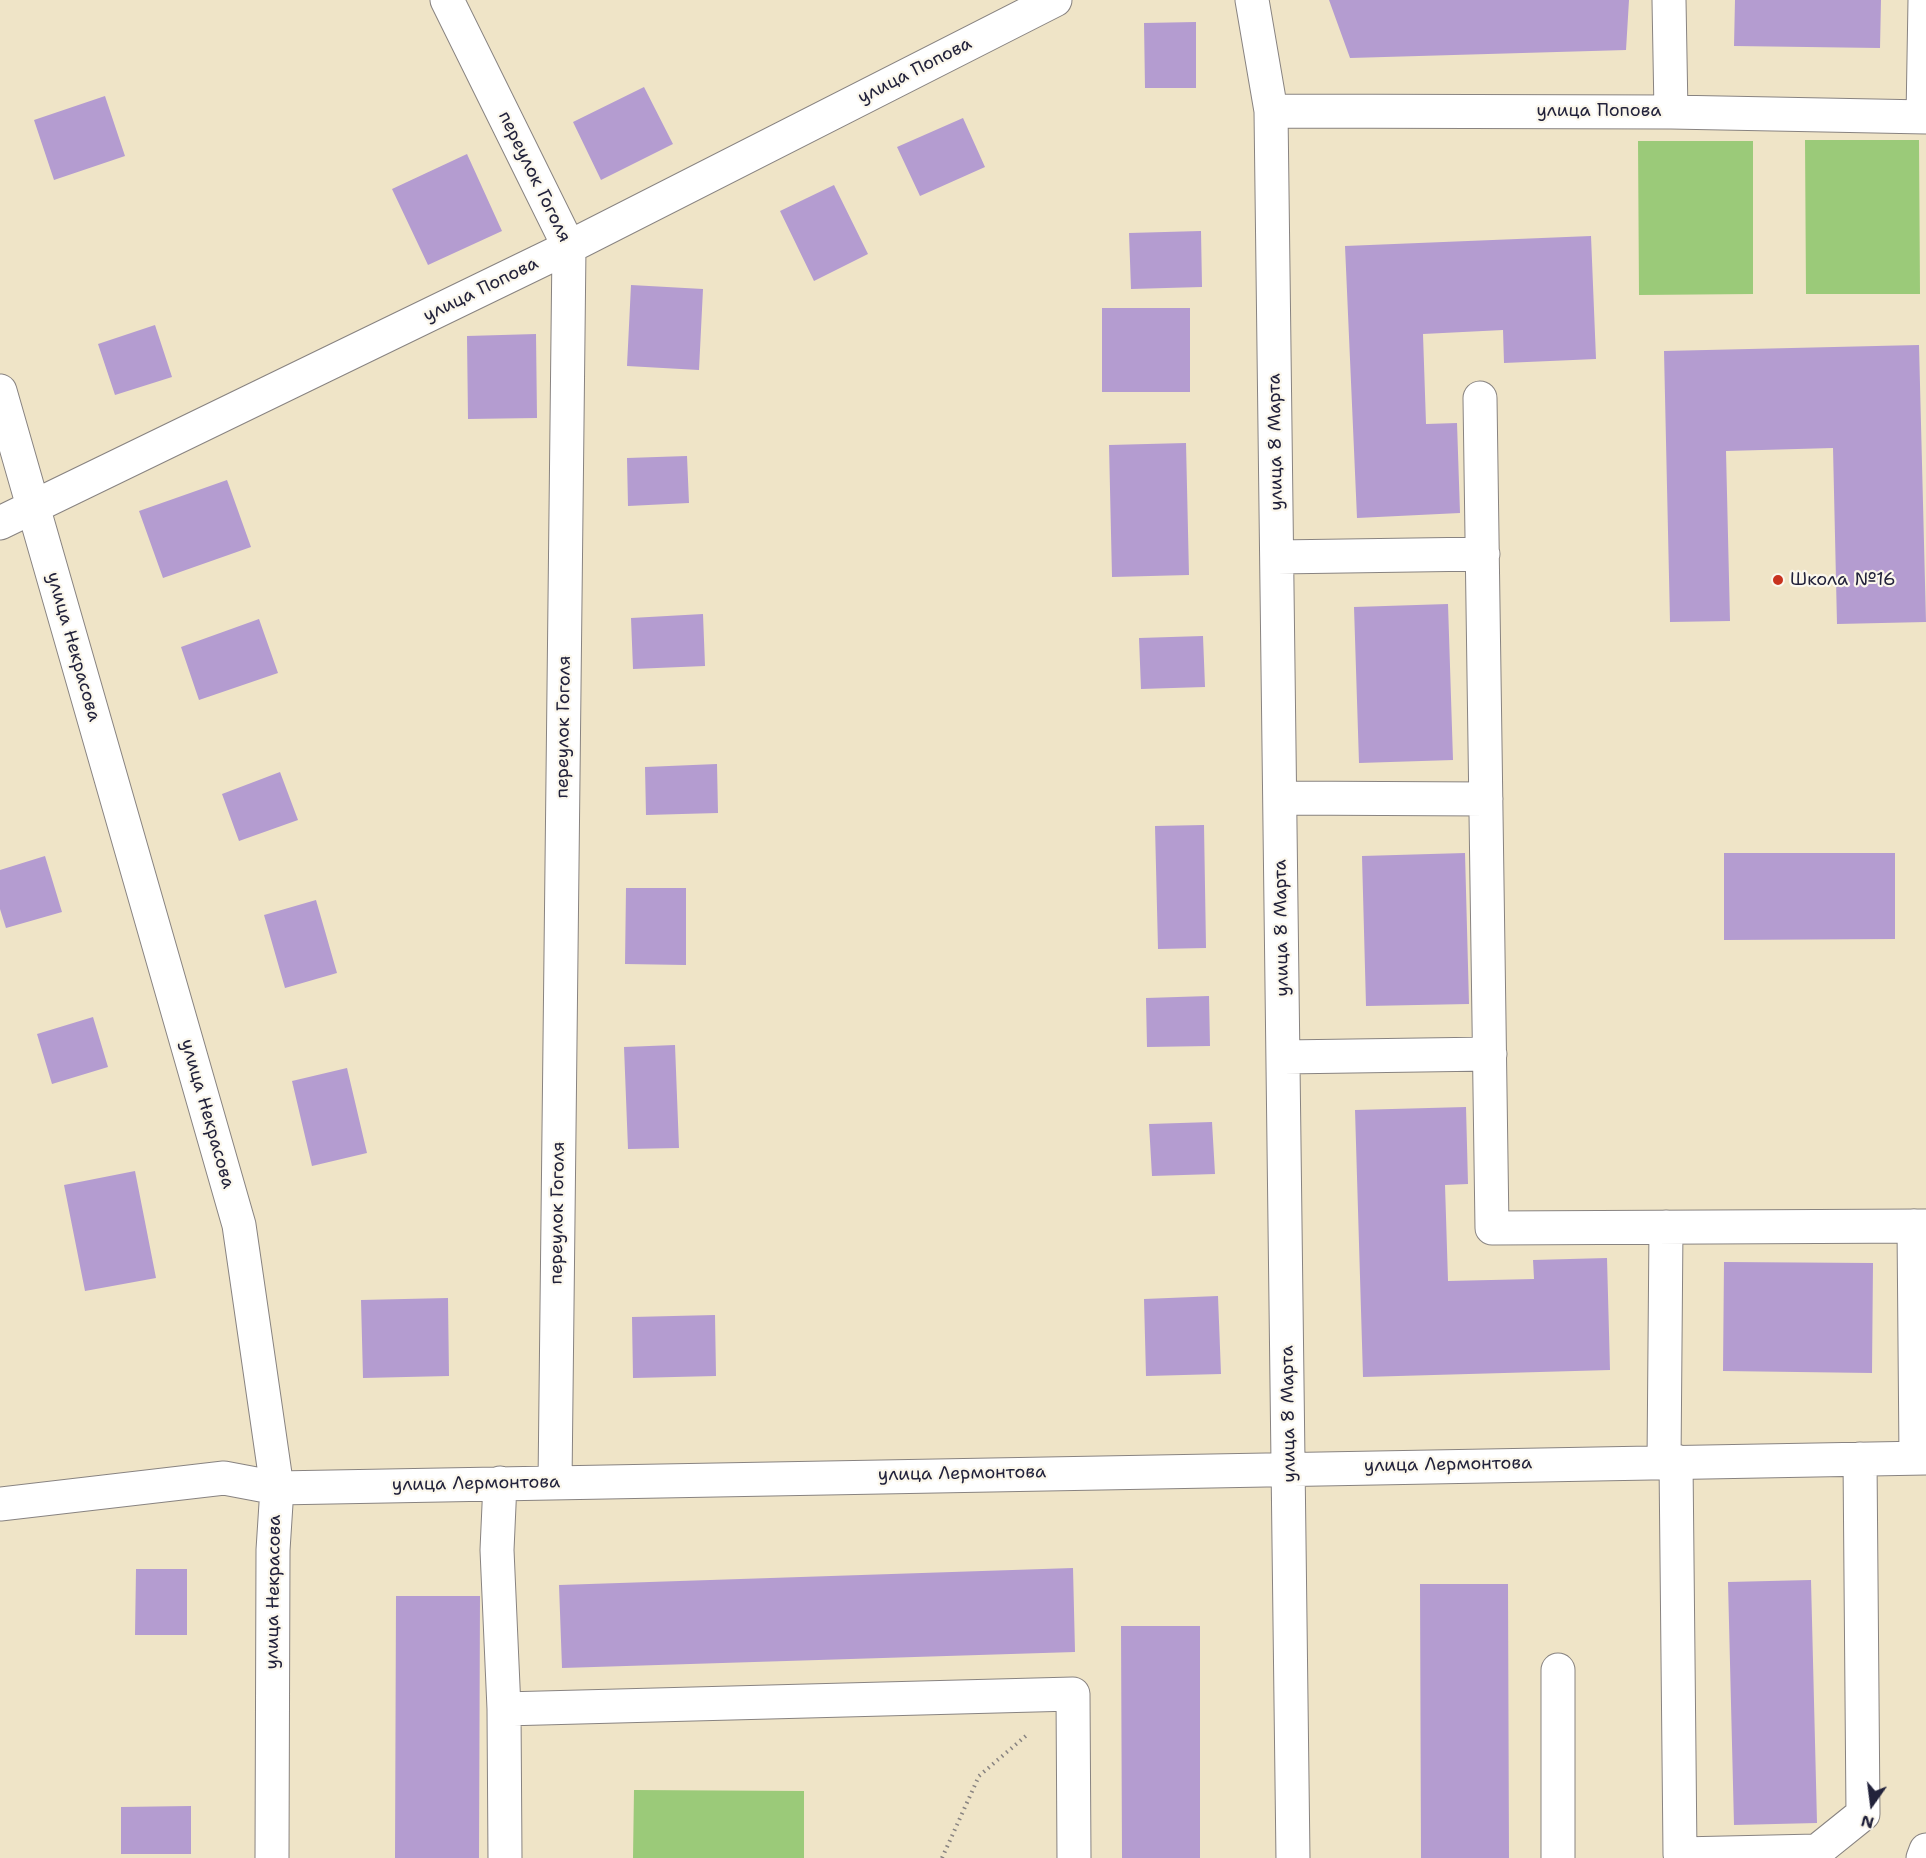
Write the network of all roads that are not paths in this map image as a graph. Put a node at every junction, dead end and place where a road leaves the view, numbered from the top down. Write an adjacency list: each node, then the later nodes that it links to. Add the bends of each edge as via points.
1 (447, 0): 9 (street, переулок Гоголя)
2 (1055, 0): 9 (street, улица Попова)
3 (1252, 0): 6 (street, улица 8 Марта)
4 (1669, 0): 7 (street)
5 (1925, 0): 8 (street)
6 (1271, 111): 7 (street, улица Попова); 15 (street, улица 8 Марта)
7 (1671, 112): 8 (street, улица Попова)
8 (1924, 117)
9 (569, 247): 12 (street, улица Попова); 26 (street, переулок Гоголя)
10 (0, 391): 12 (street, улица Некрасова)
11 (1480, 398): 14 (street)
12 (33, 507): 13 (street, улица Попова); 28 (street, улица Некрасова, via 239,1225)
13 (0, 523)
14 (1483, 554): 15 (street); 17 (street)
15 (1277, 557): 16 (street, улица 8 Марта)
16 (1280, 798): 17 (street); 19 (street, улица 8 Марта)
17 (1486, 800): 18 (street)
18 (1490, 1054): 19 (street); 21 (street, via 1492,1228)
19 (1284, 1057): 25 (street, улица 8 Марта)
20 (1920, 1226): 21 (street); 22 (street)
21 (1666, 1227): 24 (street)
22 (1921, 1458): 23 (street, улица Лермонтова)
23 (1860, 1459): 24 (street, улица Лермонтова); 24 (street, via 1863,1814 1817,1851 1691,1854 1680,1854)
24 (1670, 1462): 25 (street, улица Лермонтова)
25 (1290, 1467): 26 (street, улица Лермонтова); 36 (street, улица 8 Марта)
26 (555, 1482): 27 (street, улица Лермонтова)
27 (500, 1483): 28 (street, улица Лермонтова); 31 (street, via 497,1550)
28 (277, 1488): 29 (street, улица Лермонтова, via 224,1478); 33 (street, улица Некрасова, via 273,1550)
29 (0, 1504)
30 (1558, 1670): 37 (street)
31 (504, 1709): 34 (street); 35 (street, via 1073,1694)
32 (1926, 1850): 38 (street)
33 (272, 1858)
34 (505, 1858)
35 (1074, 1858)
36 (1293, 1858)
37 (1558, 1858)
38 (1923, 1858)

